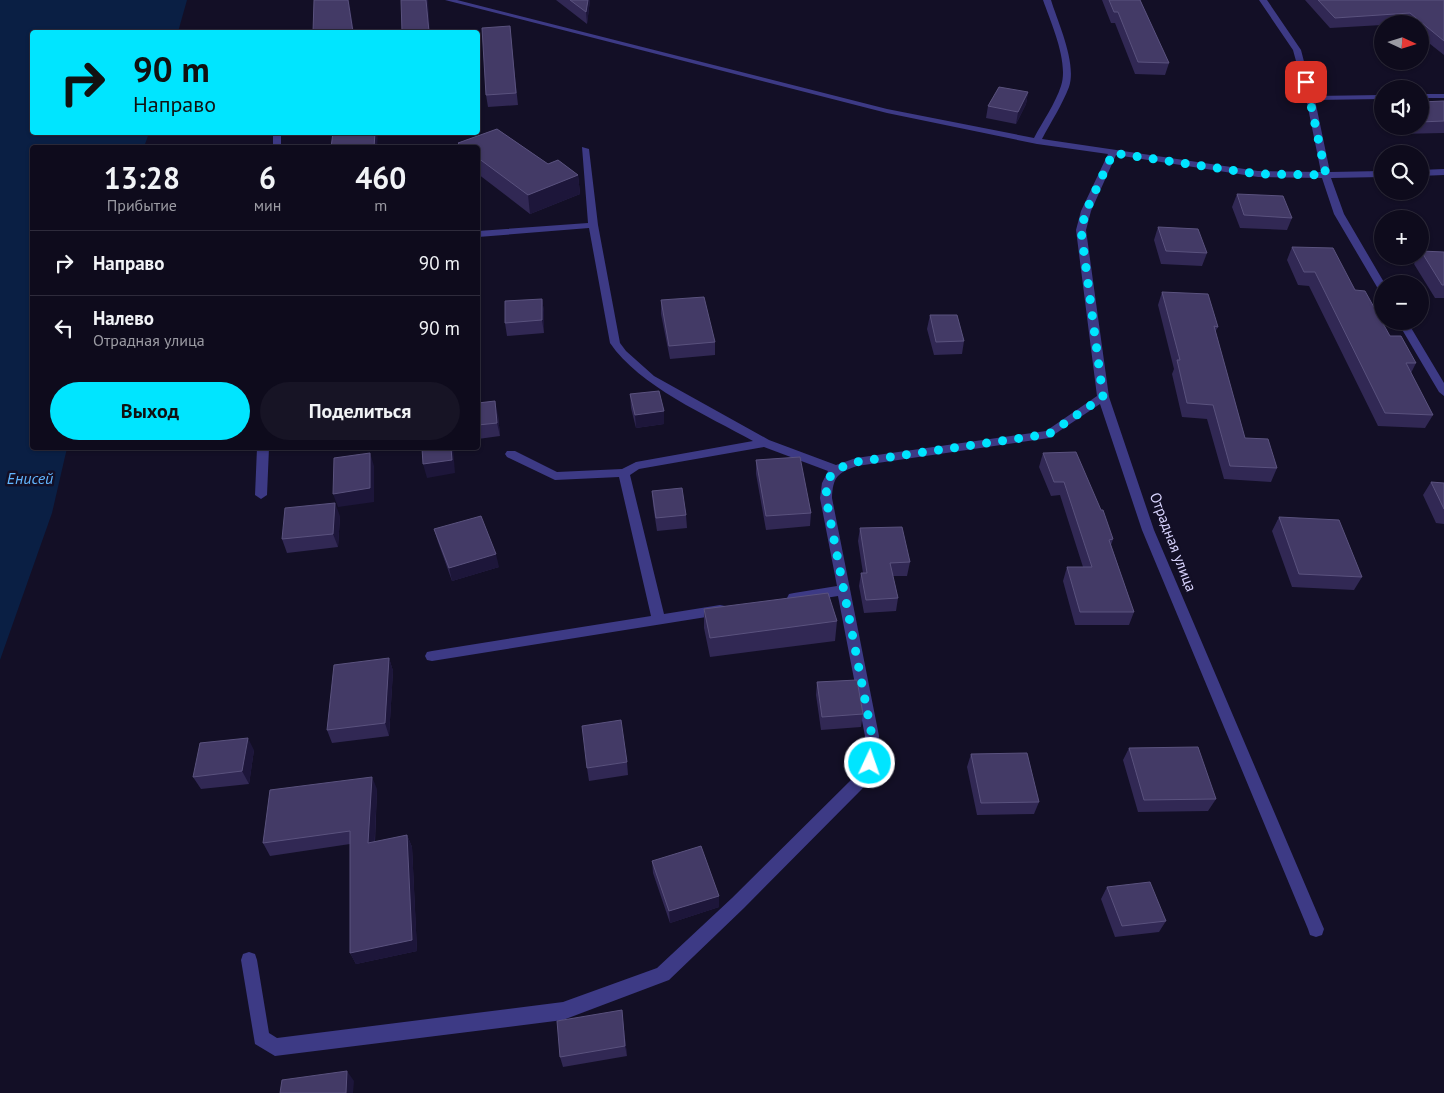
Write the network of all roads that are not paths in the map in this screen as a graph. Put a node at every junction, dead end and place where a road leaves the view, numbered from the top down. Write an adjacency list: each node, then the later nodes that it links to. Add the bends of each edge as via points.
1 (449, 0): 8 (street, via 887,111)
2 (1047, 0): 8 (street, via 1067,77)
3 (1263, 0): 7 (street, via 1297,50)
4 (1429, 96): 5 (street)
5 (1444, 96)
6 (1374, 97): 7 (street)
7 (1310, 98): 14 (street)
8 (1037, 141): 10 (street)
9 (584, 149): 15 (street)
10 (1113, 153): 14 (street, via 1258,174); 20 (street, Отрадная улица, via 1086,211 1081,230)
11 (1444, 172): 12 (street)
12 (1429, 173)
13 (1374, 174): 14 (street)
14 (1326, 175): 17 (street, via 1339,214)
15 (593, 225): 16 (street); 21 (street, via 615,344 622,353 650,378)
16 (480, 234)
17 (1375, 275)
18 (1407, 330): 19 (street)
19 (1444, 392)
20 (1103, 397): 24 (street, via 1049,434 856,462); 32 (street, Отрадная улица, via 1148,530)
21 (765, 444): 24 (street); 25 (street, via 636,466)
22 (263, 450): 26 (street)
23 (511, 454): 25 (street, via 555,476)
24 (835, 469): 27 (street, via 826,483 826,498)
25 (624, 473): 30 (street)
26 (261, 495)
27 (843, 590): 28 (street); 33 (street, via 872,736 870,763 857,784 662,974 563,1011 275,1047 261,1038)
28 (785, 599)
29 (736, 607): 30 (street)
30 (658, 620): 31 (street)
31 (432, 656)
32 (1316, 929)
33 (249, 960)

